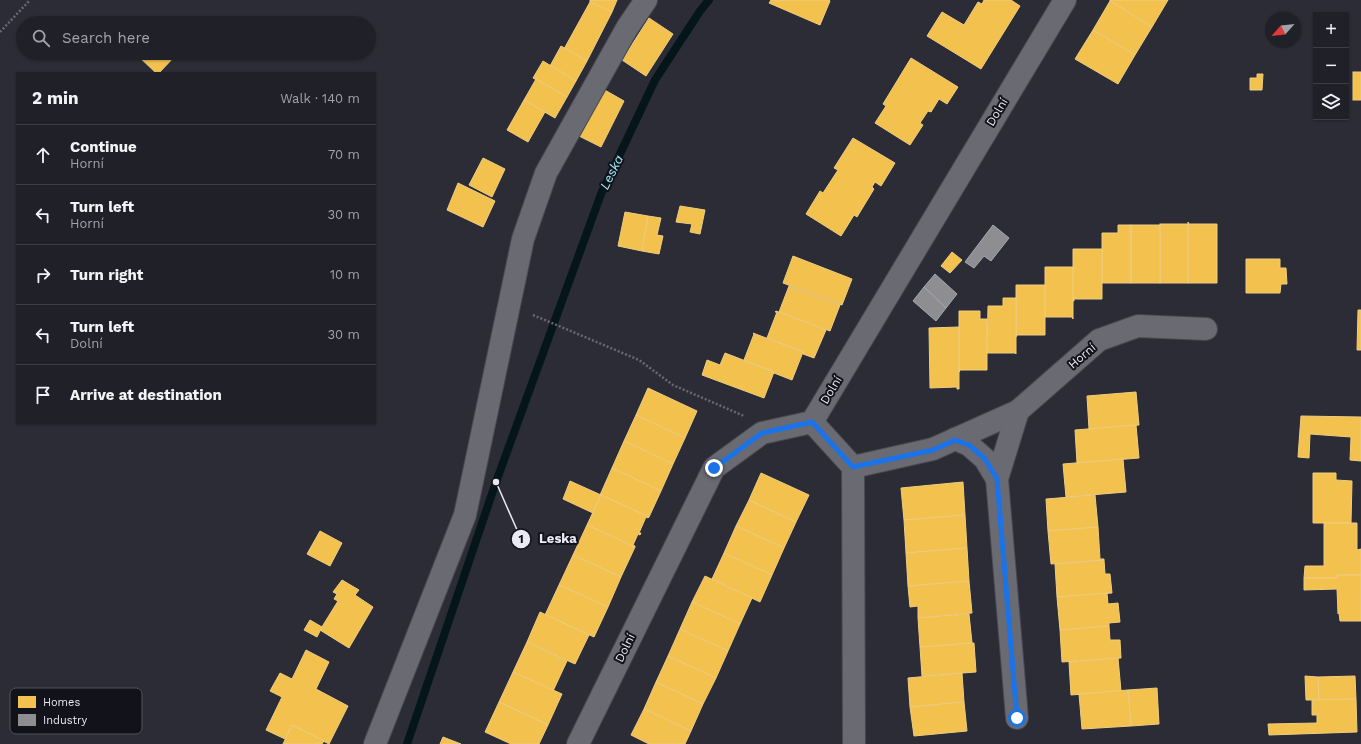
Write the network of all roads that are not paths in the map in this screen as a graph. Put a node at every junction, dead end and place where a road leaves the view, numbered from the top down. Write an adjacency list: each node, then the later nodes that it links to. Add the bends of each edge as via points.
1 (646, 0): 10 (street, via 627,28 546,173 523,239 465,514)
2 (1065, 0): 5 (street, Dolní)
3 (1206, 329): 4 (street, Horní, via 1138,326 1100,340)
4 (1018, 411): 6 (street, Horní); 8 (street)
5 (812, 422): 7 (street); 11 (street, Dolní, via 762,433 714,468)
6 (955, 440): 7 (street, Horní, via 933,450); 8 (street, via 969,445 985,459)
7 (853, 467): 12 (street)
8 (997, 479): 9 (street)
9 (1017, 718)
10 (375, 744)
11 (578, 744)
12 (854, 744)

